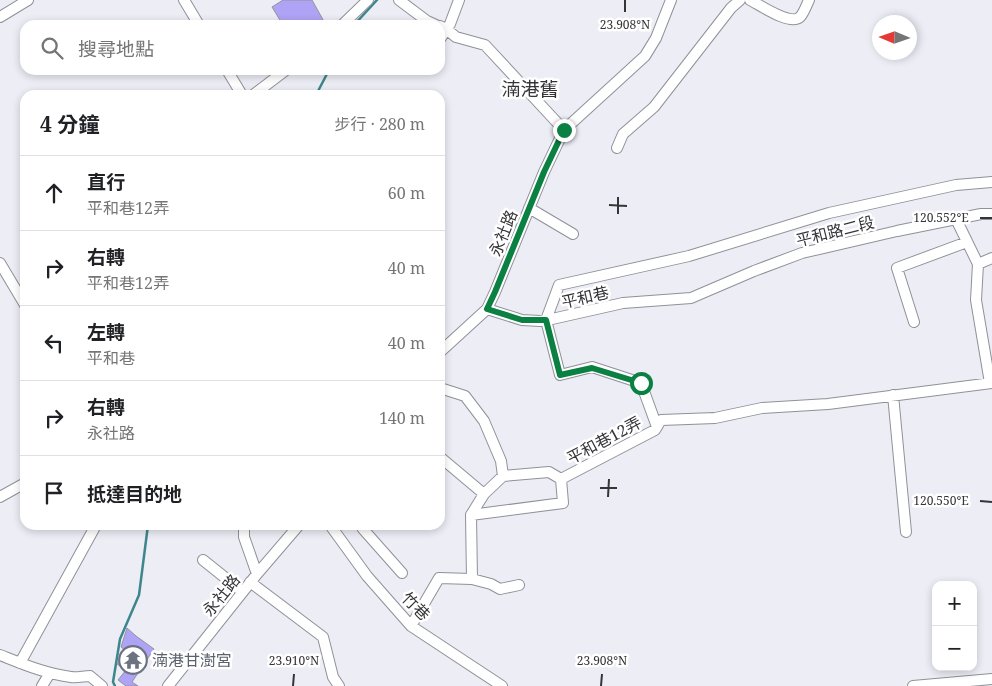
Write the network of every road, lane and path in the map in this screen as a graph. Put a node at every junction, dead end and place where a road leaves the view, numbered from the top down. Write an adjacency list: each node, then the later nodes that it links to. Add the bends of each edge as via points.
1 (28, 0): 10 (street)
2 (184, 0): 11 (street)
3 (368, 0): 12 (street)
4 (399, 0): 13 (street)
5 (459, 0): 14 (street, via 450,24)
6 (671, 0): 20 (street, 永社路, via 645,56)
7 (740, 0): 21 (street, via 654,107 623,134)
8 (750, 0): 9 (street, via 783,18 795,20 804,12)
9 (809, 0)
10 (0, 17)
11 (196, 20)
12 (347, 20)
13 (426, 20)
14 (445, 26)
15 (445, 30): 20 (street, via 456,38 485,46)
16 (230, 75): 18 (street)
17 (279, 75): 19 (street)
18 (239, 90)
19 (260, 90)
20 (564, 130): 23 (street, 永社路)
21 (617, 148)
22 (992, 182): 34 (street, via 956,185 830,213 689,256 559,286)
23 (529, 208): 26 (street); 33 (street, 永社路)
24 (992, 214): 25 (street, 平和路二段)
25 (956, 219): 27 (street); 32 (street, 平和路二段, via 802,254)
26 (573, 234)
27 (967, 242): 30 (street); 35 (street, via 897,268)
28 (992, 258): 30 (street)
29 (0, 263): 31 (street)
30 (978, 264): 37 (street, via 976,300)
31 (20, 297)
32 (691, 298): 34 (street, 平和巷, via 623,303)
33 (487, 309): 34 (street, 平和巷, via 522,320); 36 (street, 永社路)
34 (546, 320): 40 (street, 平和巷12弄, via 560,375 592,368 641,383)
35 (914, 322)
36 (445, 347)
37 (991, 383): 39 (street)
38 (445, 390): 42 (street, via 465,396 484,421 501,462)
39 (893, 395): 40 (street, 平和巷12弄, via 828,404 762,408 715,418 661,420); 53 (street)
40 (657, 427): 43 (street, 平和巷12弄)
41 (445, 461): 45 (street)
42 (503, 476): 43 (street, via 549,472); 45 (street)
43 (561, 479): 47 (street, 平和巷12弄, via 563,503)
44 (20, 486): 46 (street)
45 (484, 494): 47 (street)
46 (0, 497)
47 (472, 516): 57 (street)
48 (93, 530): 63 (street)
49 (244, 530): 56 (street)
50 (295, 530): 56 (street, 永社路)
51 (334, 530): 61 (street, 竹巷, via 367,576)
52 (364, 530): 55 (street)
53 (906, 532)
54 (203, 560): 60 (street)
55 (402, 573)
56 (257, 574): 58 (street, 永社路)
57 (472, 579): 59 (street, via 500,588); 61 (street, via 439,578)
58 (250, 582): 60 (street, 永社路); 71 (street, via 323,638 333,677)
59 (519, 585)
60 (242, 592): 70 (street, 永社路)
61 (411, 626): 72 (street, 竹巷)
62 (0, 655): 63 (street)
63 (20, 663): 64 (street)
64 (50, 673): 65 (street, via 72,678); 67 (street)
65 (90, 676): 68 (street); 69 (street)
66 (992, 678): 73 (street)
67 (42, 686)
68 (84, 686)
69 (102, 686)
70 (168, 686)
71 (339, 686)
72 (502, 686)
73 (913, 686)

